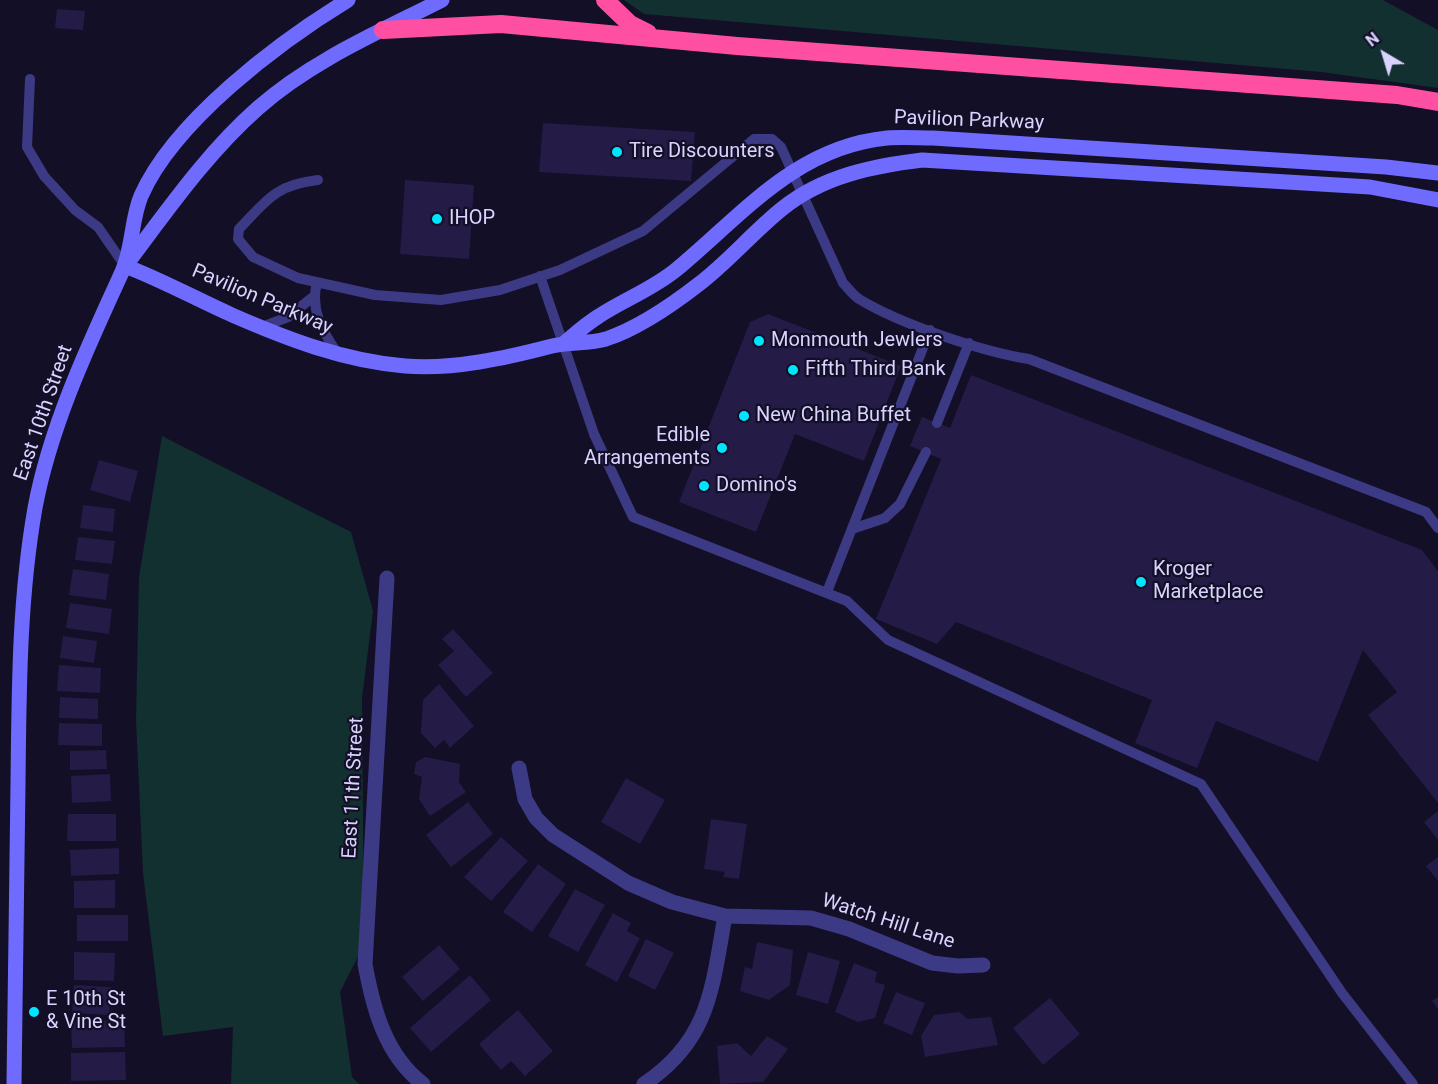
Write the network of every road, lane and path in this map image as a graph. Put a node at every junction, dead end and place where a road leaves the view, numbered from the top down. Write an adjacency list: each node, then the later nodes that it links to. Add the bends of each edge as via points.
1 (348, 0): 13 (main road, East 10th Street, via 266,55 199,118 164,158 140,198)
2 (442, 0): 4 (main road, East 10th Street)
3 (605, 0): 5 (highway, via 630,24)
4 (382, 30): 5 (highway, via 501,24); 13 (main road, East 10th Street, via 302,75 259,106 226,138)
5 (655, 36): 7 (highway, via 737,46 1397,95)
6 (30, 79): 13 (lane, via 27,147 44,176 75,210 98,227)
7 (1438, 102)
8 (790, 171): 9 (main road, Pavilion Parkway, via 833,152 886,138 933,138); 11 (lane); 14 (lane, via 781,147 772,139 754,139 643,231); 20 (main road, Pavilion Parkway, via 676,269 641,294 599,316)
9 (1438, 173)
10 (318, 180): 15 (lane, via 292,183 271,195 238,229 238,239 254,257 298,278)
11 (801, 195): 12 (main road, Pavilion Parkway, via 872,166 922,160 1370,187); 18 (lane, via 843,283 858,298); 20 (main road, Pavilion Parkway, via 700,283 649,318 605,339)
12 (1438, 200)
13 (125, 266): 17 (main road, Pavilion Parkway); 31 (main road, East 10th Street, via 59,422 36,505 24,587 19,677)
14 (540, 276): 15 (lane, via 500,290 441,300 375,295); 20 (lane)
15 (317, 282): 16 (lane)
16 (313, 297): 17 (lane, via 288,317); 21 (lane, via 324,333)
17 (262, 327): 21 (main road, Pavilion Parkway)
18 (930, 330): 19 (lane); 25 (lane)
19 (969, 343): 22 (lane); 24 (lane, via 1002,355 1029,359 1426,512)
20 (563, 344): 21 (main road, Pavilion Parkway, via 461,363 407,366); 27 (lane, via 594,434 633,517)
21 (338, 354)
22 (937, 423)
23 (926, 452): 25 (lane, via 900,504 885,518)
24 (1438, 528)
25 (852, 529): 27 (lane)
26 (387, 578): 32 (street, East 11th Street, via 365,964 371,1000 384,1035)
27 (827, 592): 34 (lane, via 847,601 888,640 1201,784 1342,993)
28 (519, 768): 29 (street, Watch Hill Lane, via 525,799 553,835 628,883 672,902)
29 (726, 916): 30 (street, Watch Hill Lane, via 811,918 932,963); 33 (street, via 710,998 696,1033 668,1068)
30 (983, 965)
31 (14, 1084)
32 (423, 1084)
33 (644, 1084)
34 (1413, 1084)

